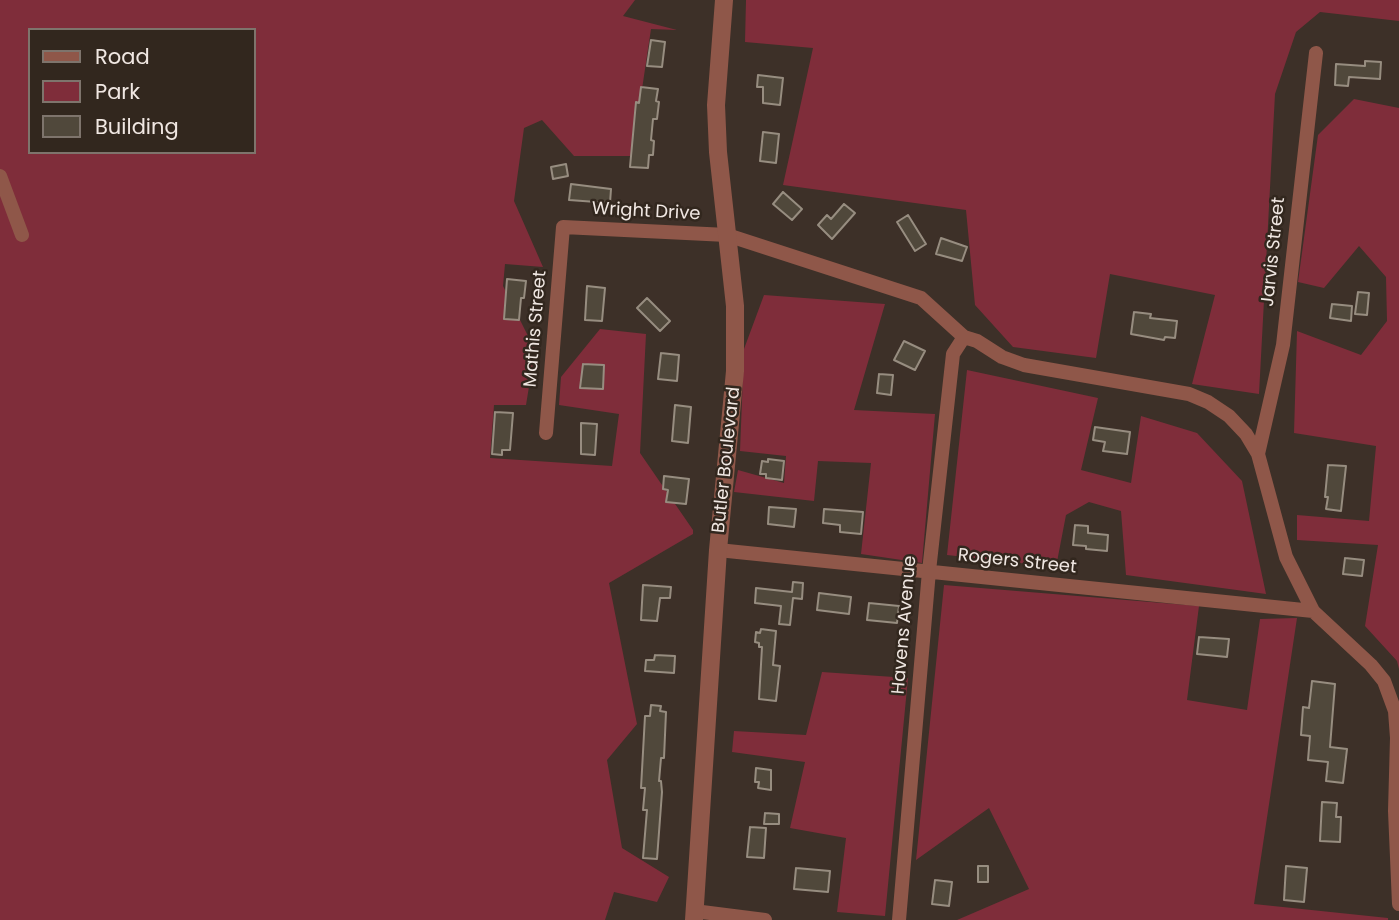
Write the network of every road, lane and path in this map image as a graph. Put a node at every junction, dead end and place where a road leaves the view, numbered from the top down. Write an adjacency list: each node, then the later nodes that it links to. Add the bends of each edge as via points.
1 (724, 0): 7 (street, Butler Boulevard, via 716,105)
2 (1316, 53): 10 (street, Jarvis Street, via 1283,345)
3 (0, 176): 4 (street)
4 (7, 212): 6 (street)
5 (563, 227): 7 (street, Wright Drive); 9 (street, Mathis Street)
6 (22, 235)
7 (727, 235): 8 (street, Wright Drive, via 914,295); 11 (street, Butler Boulevard, via 735,306 735,370)
8 (964, 337): 10 (street, Wright Drive, via 1024,365 1189,394 1229,416); 12 (street, Havens Avenue, via 953,354)
9 (546, 433)
10 (1258, 454): 13 (street, via 1286,558)
11 (718, 550): 12 (street, Rogers Street); 15 (street, Butler Boulevard)
12 (929, 571): 13 (street, Rogers Street); 17 (street, Havens Avenue)
13 (1313, 611): 14 (street, via 1371,665 1384,681 1395,711)
14 (1399, 904)
15 (694, 916): 16 (street)
16 (765, 920)
17 (899, 920)

